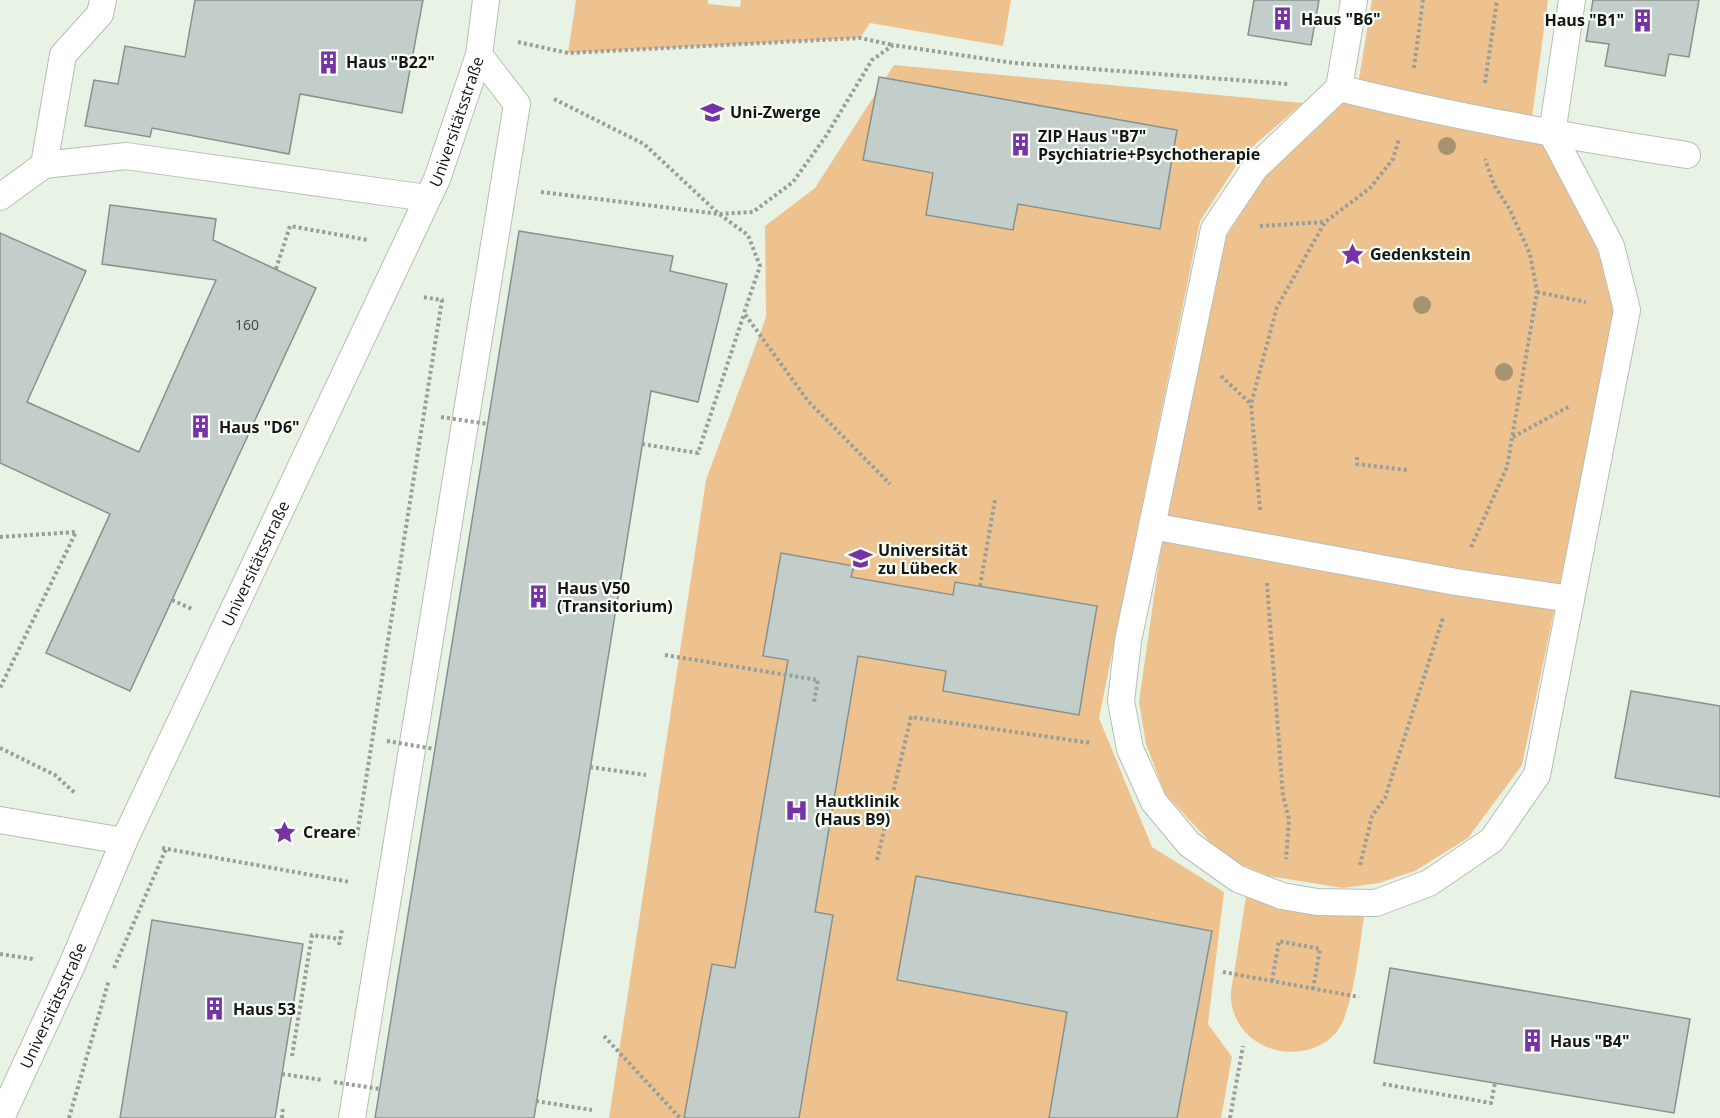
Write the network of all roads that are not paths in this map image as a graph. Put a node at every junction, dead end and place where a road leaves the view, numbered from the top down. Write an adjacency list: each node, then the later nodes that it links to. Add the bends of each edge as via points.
1 (103, 0): 9 (lane, via 100,14 63,55)
2 (486, 0): 5 (lane, Universitätsstraße)
3 (1354, 0): 6 (lane)
4 (1572, 0): 7 (lane)
5 (481, 45): 11 (lane, Universitätsstraße); 17 (lane, via 517,104)
6 (1340, 88): 7 (lane); 12 (lane, via 1255,168 1214,229)
7 (1552, 134): 8 (lane); 13 (lane, via 1611,246 1627,310)
8 (1688, 155)
9 (44, 165): 10 (lane); 11 (lane, via 126,156)
10 (0, 196)
11 (427, 198): 15 (lane, Universitätsstraße)
12 (1152, 526): 13 (lane); 13 (lane, via 1128,641 1121,701 1130,749 1154,802 1189,844 1238,879 1282,896 1364,904 1429,883 1492,840 1537,775)
13 (1571, 599)
14 (0, 820): 15 (lane)
15 (124, 841): 16 (lane, Universitätsstraße)
16 (1, 1118)
17 (352, 1118)

